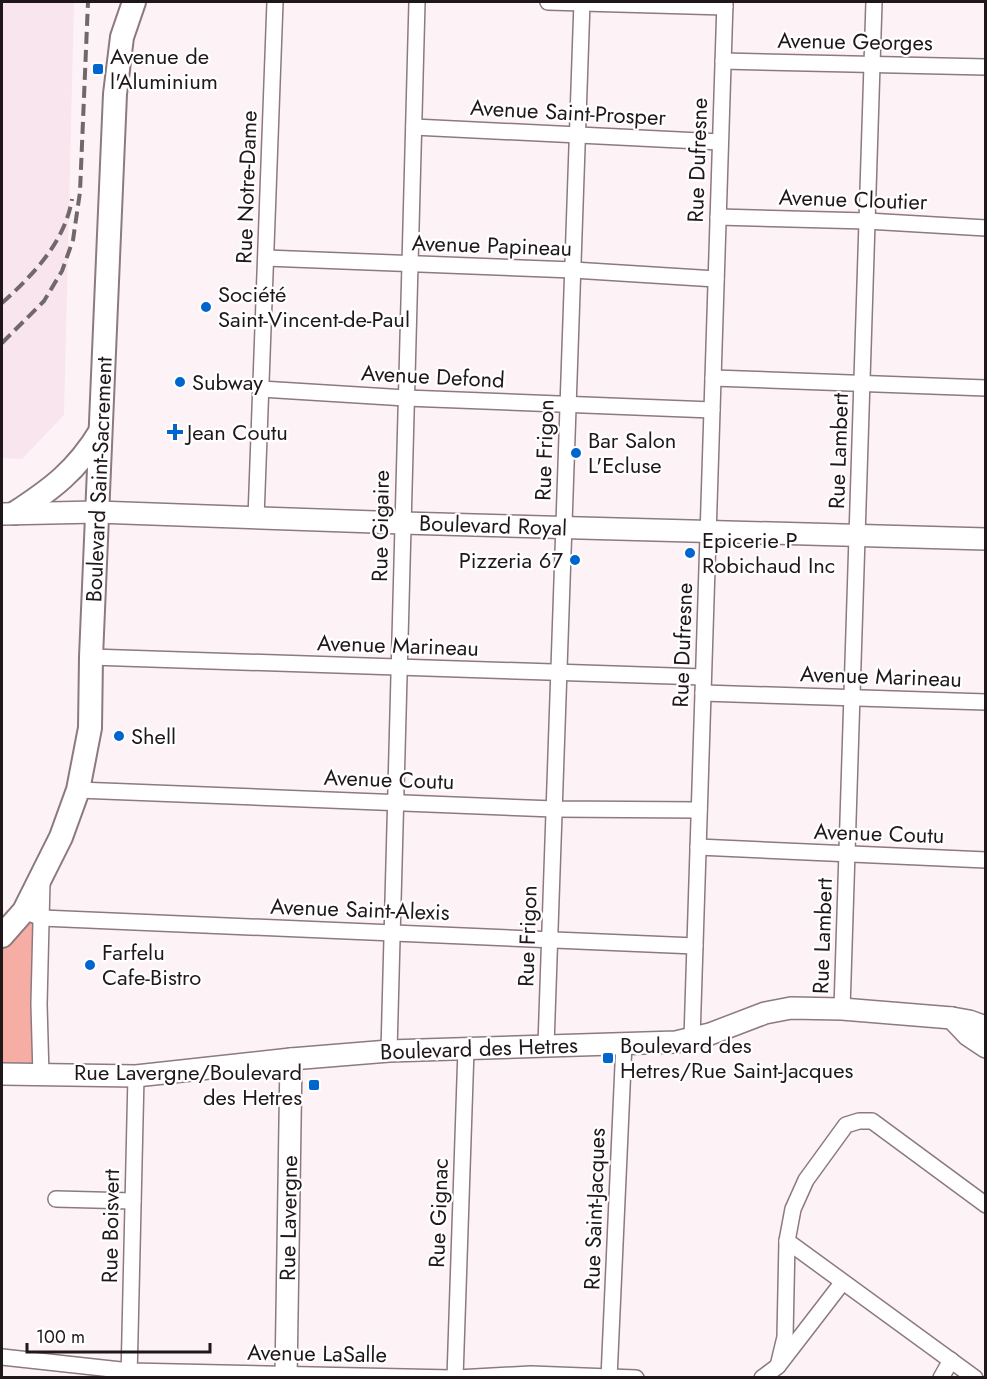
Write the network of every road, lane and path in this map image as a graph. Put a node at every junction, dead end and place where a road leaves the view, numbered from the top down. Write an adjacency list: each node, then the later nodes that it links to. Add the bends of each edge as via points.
1 (134, 2): 28 (main road, Boulevard Saint-Sacrement, via 122,37 115,94)
2 (275, 2): 17 (street, Rue Notre-Dame)
3 (417, 2): 11 (street, Rue Gigaire)
4 (548, 2): 5 (street)
5 (582, 2): 7 (street); 12 (street, Rue Frigon)
6 (874, 2): 9 (street, Rue Lambert)
7 (725, 4): 8 (street, Rue Dufresne)
8 (723, 61): 9 (street, Avenue Georges); 13 (street, Rue Dufresne)
9 (872, 65): 10 (street, Avenue Georges); 15 (street, Rue Lambert)
10 (986, 67)
11 (414, 128): 12 (street, Avenue Saint-Prosper); 18 (street, Rue Gigaire)
12 (578, 135): 13 (street, Avenue Saint-Prosper); 19 (street, Rue Frigon)
13 (720, 142): 14 (street, Rue Dufresne)
14 (718, 217): 15 (street, Avenue Cloutier); 20 (street, Rue Dufresne)
15 (867, 221): 16 (street, Avenue Cloutier); 22 (street, Rue Lambert)
16 (986, 228)
17 (266, 258): 18 (street, Avenue Papineau); 24 (street, Rue Notre-Dame)
18 (410, 265): 19 (street, Avenue Papineau); 25 (street, Rue Gigaire)
19 (573, 270): 20 (street, Avenue Papineau); 26 (street, Rue Frigon)
20 (716, 279): 21 (street, Rue Dufresne)
21 (713, 378): 22 (street); 27 (street, Rue Dufresne)
22 (862, 384): 23 (street); 35 (street, Rue Lambert)
23 (986, 388)
24 (261, 389): 25 (street, Avenue Defond); 31 (street, Rue Notre-Dame)
25 (406, 398): 26 (street, Avenue Defond); 32 (street, Rue Gigaire)
26 (568, 405): 27 (street, Avenue Defond); 33 (street, Rue Frigon)
27 (712, 410): 34 (street, Rue Dufresne)
28 (100, 432): 29 (main road, Boulevard Saint-Sacrement); 30 (main road, via 60,482)
29 (97, 512): 30 (street, Boulevard Royal); 31 (street, Boulevard Royal); 37 (main road, Boulevard Saint-Sacrement)
30 (8, 513)
31 (256, 518): 32 (street, Boulevard Royal)
32 (403, 523): 33 (street, Boulevard Royal); 38 (street, Rue Gigaire)
33 (564, 527): 34 (street, Boulevard Royal); 39 (street, Rue Frigon)
34 (708, 532): 35 (street, Boulevard Royal); 40 (street, Rue Dufresne)
35 (858, 535): 36 (street, Boulevard Royal); 42 (street, Rue Lambert)
36 (986, 539)
37 (91, 657): 38 (street, Avenue Marineau); 44 (main road, Boulevard Saint-Sacrement, via 90,728)
38 (399, 667): 39 (street, Avenue Marineau); 45 (street, Rue Gigaire)
39 (559, 672): 40 (street, Avenue Marineau); 46 (street, Rue Frigon)
40 (703, 677): 41 (street, Rue Dufresne)
41 (703, 693): 42 (street, Avenue Marineau); 47 (street, Rue Dufresne)
42 (853, 698): 43 (street, Avenue Marineau); 49 (street, Rue Lambert)
43 (986, 702)
44 (78, 790): 45 (street, Avenue Coutu); 51 (main road, Boulevard Saint-Sacrement, via 42,875)
45 (396, 802): 46 (street, Avenue Coutu); 52 (street, Rue Gigaire)
46 (554, 809): 47 (street, Avenue Coutu); 54 (street, Rue Frigon)
47 (699, 810): 48 (street, Rue Dufresne)
48 (698, 847): 49 (street, Avenue Coutu); 55 (street, Rue Dufresne)
49 (848, 854): 50 (street, Avenue Coutu); 56 (street, Rue Lambert)
50 (986, 860)
51 (33, 914): 52 (street, Avenue Saint-Alexis); 53 (main road, Boulevard Saint-Sacrement); 67 (street)
52 (392, 933): 54 (street, Avenue Saint-Alexis); 64 (street, Rue Gigaire)
53 (2, 936)
54 (550, 939): 55 (street, Avenue Saint-Alexis); 61 (street, Rue Frigon)
55 (695, 945): 59 (street, Rue Dufresne)
56 (842, 1009): 57 (street, Boulevard des Hetres); 59 (street, Boulevard des Hetres, via 791,1008 765,1013)
57 (952, 1018): 58 (street, Boulevard des Hetres); 62 (street)
58 (986, 1027)
59 (692, 1039): 60 (street, Boulevard des Hetres)
60 (624, 1043): 61 (street, Boulevard des Hetres); 80 (street, Rue Saint-Jacques)
61 (546, 1045): 63 (street, Boulevard des Hetres)
62 (986, 1047)
63 (466, 1049): 64 (street, Boulevard des Hetres); 79 (street, Rue Gignac)
64 (389, 1051): 65 (street, Boulevard des Hetres)
65 (291, 1059): 68 (street, Boulevard des Hetres); 78 (street, Rue Lavergne)
66 (2, 1074): 67 (street, Boulevard des Hetres)
67 (41, 1076): 68 (street, Boulevard des Hetres)
68 (136, 1076): 70 (street, Rue Boisvert)
69 (56, 1200): 70 (street)
70 (134, 1201): 77 (street, Rue Boisvert)
71 (986, 1205): 72 (street, via 872,1121 859,1121 846,1125 806,1180 793,1209)
72 (787, 1241): 73 (street); 76 (street, via 785,1337)
73 (842, 1283): 75 (street); 76 (street)
74 (2, 1357): 77 (street, Avenue LaSalle)
75 (951, 1360): 83 (street); 84 (street)
76 (778, 1366): 82 (street)
77 (130, 1374): 78 (street, Avenue LaSalle)
78 (286, 1376): 79 (street, Avenue LaSalle)
79 (455, 1377): 80 (street, Avenue LaSalle)
80 (609, 1377): 81 (street, Avenue LaSalle)
81 (636, 1377)
82 (762, 1377)
83 (941, 1377)
84 (975, 1377)

